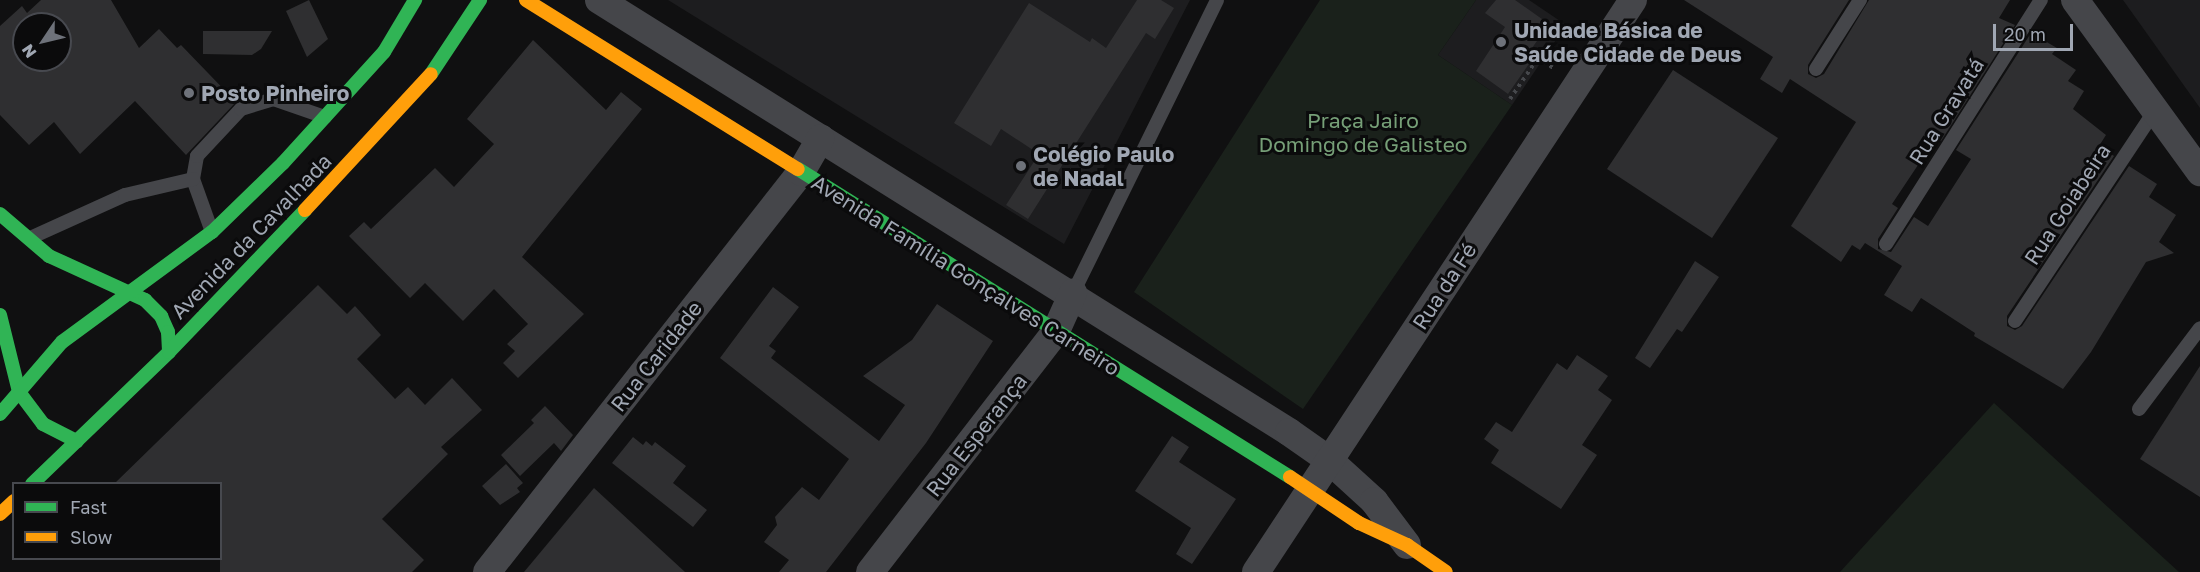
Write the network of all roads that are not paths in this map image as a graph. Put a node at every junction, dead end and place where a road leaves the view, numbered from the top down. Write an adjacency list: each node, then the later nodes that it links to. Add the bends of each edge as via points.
1 (415, 0): 12 (main road, Avenida da Cavalhada, via 384,52)
2 (480, 0): 27 (main road, Avenida da Cavalhada, via 424,85)
3 (526, 0): 14 (main road, Avenida Família Gonçalves Carneiro)
4 (598, 0): 13 (street, Avenida Família Gonçalves Carneiro)
5 (1217, 0): 22 (lane)
6 (1633, 0): 32 (street, Rua da Fé)
7 (1860, 0): 10 (lane)
8 (2041, 0): 20 (lane, Rua Gravatá)
9 (2075, 0): 11 (street)
10 (1816, 69)
11 (2155, 110): 15 (street); 24 (lane, Rua Goiabeira)
12 (325, 117): 16 (lane, via 273,99 241,109 197,156); 18 (main road, Avenida da Cavalhada)
13 (821, 138): 14 (street, Rua Caridade); 22 (street, Avenida Família Gonçalves Carneiro)
14 (801, 172): 26 (main road, Avenida Família Gonçalves Carneiro); 38 (street, Rua Caridade)
15 (2200, 172)
16 (194, 179): 18 (lane); 19 (lane, via 124,195)
17 (0, 214): 19 (main road)
18 (212, 232): 21 (main road, Avenida da Cavalhada)
19 (26, 239): 21 (main road, via 49,256)
20 (1886, 244)
21 (129, 292): 27 (main road, via 161,316 168,332); 28 (main road, Avenida da Cavalhada, via 62,342)
22 (1073, 293): 26 (street, Rua Esperança); 32 (street, Avenida Família Gonçalves Carneiro)
23 (0, 315): 28 (main road)
24 (2015, 321)
25 (2200, 328): 29 (lane)
26 (1056, 331): 34 (main road, Avenida Família Gonçalves Carneiro); 39 (street, Rua Esperança)
27 (169, 352): 31 (main road, Avenida da Cavalhada)
28 (19, 392): 30 (main road, Avenida da Cavalhada); 31 (main road, via 43,424)
29 (2139, 409)
30 (0, 414)
31 (77, 441): 33 (main road, Avenida da Cavalhada)
32 (1329, 459): 34 (street, Rua da Fé); 37 (street, Avenida Família Gonçalves Carneiro, via 1374,501)
33 (33, 482)
34 (1309, 491): 37 (main road, Avenida Família Gonçalves Carneiro, via 1359,523); 40 (street, Rua da Fé)
35 (12, 503): 36 (main road)
36 (0, 514)
37 (1407, 545): 41 (main road, Avenida Família Gonçalves Carneiro)
38 (487, 572)
39 (870, 572)
40 (1256, 572)
41 (1446, 572)

